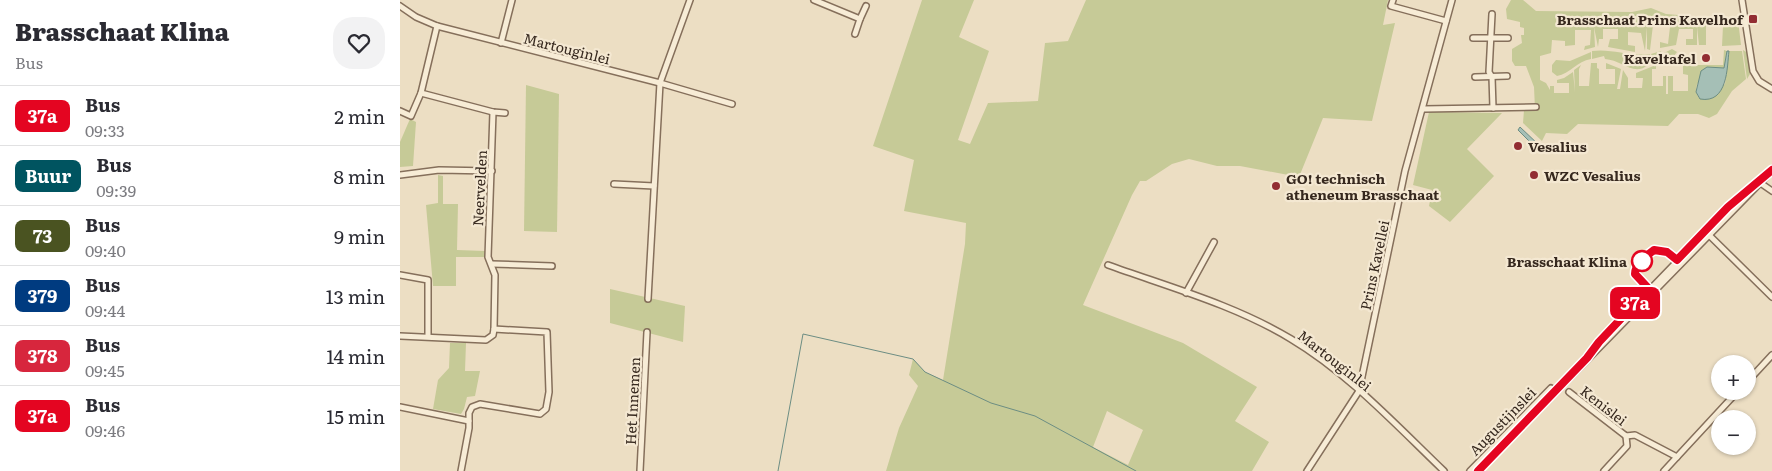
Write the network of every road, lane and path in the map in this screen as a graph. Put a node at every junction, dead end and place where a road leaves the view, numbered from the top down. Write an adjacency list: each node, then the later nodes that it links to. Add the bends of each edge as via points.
1 (512, 0): 17 (street)
2 (690, 0): 21 (street)
3 (814, 0): 10 (street)
4 (1393, 0): 11 (street, via 1391,6)
5 (1452, 0): 11 (street, Prins Kavellei)
6 (1742, 0): 22 (street, via 1753,71)
7 (400, 6): 12 (street, Martouginlei)
8 (866, 6): 10 (street)
9 (1492, 14): 15 (street)
10 (860, 19): 13 (street)
11 (1446, 21): 27 (street, Prins Kavellei)
12 (437, 26): 17 (street, Martouginlei); 23 (street)
13 (854, 34)
14 (1473, 38): 15 (street)
15 (1490, 38): 16 (street); 20 (street, via 1489,72)
16 (1508, 38)
17 (501, 43): 21 (street, Martouginlei)
18 (1507, 76): 20 (street)
19 (1475, 77): 20 (street)
20 (1492, 77): 26 (street)
21 (660, 83): 24 (street, Martouginlei); 36 (street)
22 (1772, 89)
23 (420, 93): 28 (street, via 411,116); 29 (street)
24 (732, 104)
25 (1536, 107): 26 (street)
26 (1492, 108): 27 (street)
27 (1424, 109): 55 (street, Prins Kavellei, via 1405,171)
28 (400, 111)
29 (493, 112): 30 (street); 32 (street, Neervelden)
30 (505, 113)
31 (1772, 170): 35 (street, Augustijnslei)
32 (492, 172): 33 (street, via 439,170); 40 (street, Neervelden, via 488,257)
33 (400, 175)
34 (614, 184): 36 (street)
35 (1757, 184): 37 (street); 38 (street, Augustijnslei); 52 (street, Augustijnslei, via 1728,207 1614,325)
36 (654, 186): 46 (street)
37 (1772, 191)
38 (1709, 235): 45 (street); 52 (street, Augustijnslei)
39 (1214, 242): 44 (street)
40 (492, 264): 42 (street); 47 (street, Neervelden, via 495,275)
41 (1108, 265): 44 (street, Martouginlei)
42 (552, 266)
43 (400, 275): 50 (street, via 428,280)
44 (1186, 293): 55 (street, Martouginlei, via 1242,314 1292,340)
45 (1772, 297)
46 (648, 299)
47 (494, 329): 50 (street, via 488,340 434,339); 59 (street, via 543,331 548,334 546,409 539,414 478,404 470,411)
48 (647, 332): 63 (street, Het Innemen)
49 (400, 336): 50 (street)
50 (428, 336)
51 (1772, 355): 53 (street)
52 (1587, 358): 54 (street, Augustijnslei)
53 (1756, 373)
54 (1553, 390): 66 (street, Augustijnslei); 67 (street, Augustijnslei)
55 (1359, 391): 64 (street); 65 (street, Martouginlei)
56 (1569, 392): 60 (street, Kenislei)
57 (1730, 400): 61 (street)
58 (400, 407): 59 (street)
59 (468, 421): 62 (street)
60 (1626, 436): 61 (street, Kenislei, via 1635,435); 68 (street, Kenislei, via 1627,446)
61 (1677, 457): 69 (street)
62 (460, 471)
63 (640, 471)
64 (1307, 471)
65 (1444, 471)
66 (1470, 471)
67 (1478, 471)
68 (1604, 471)
69 (1664, 471)

